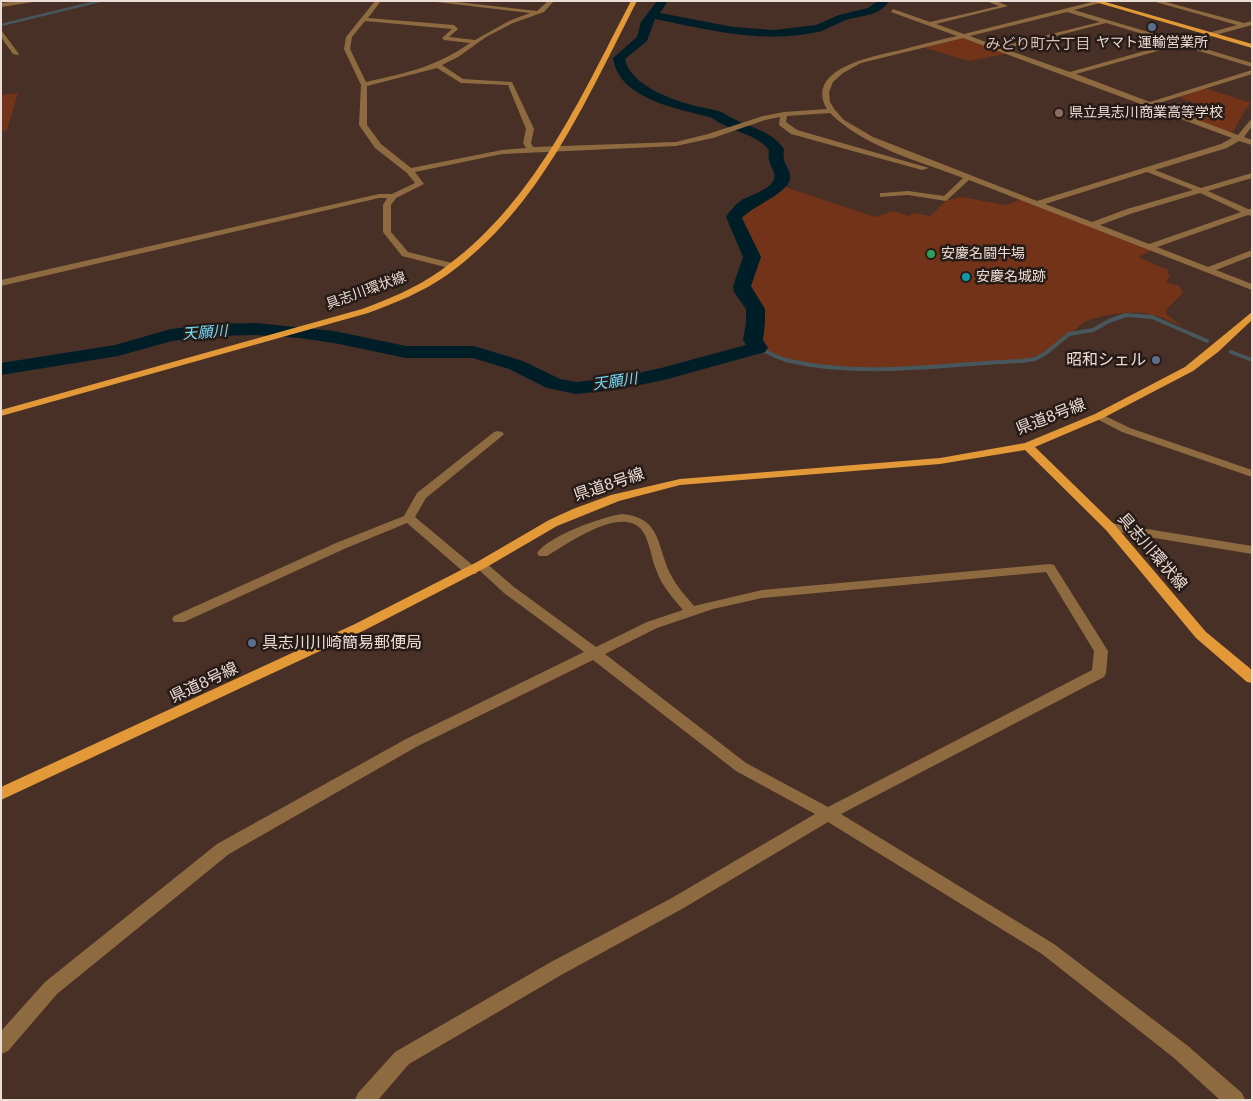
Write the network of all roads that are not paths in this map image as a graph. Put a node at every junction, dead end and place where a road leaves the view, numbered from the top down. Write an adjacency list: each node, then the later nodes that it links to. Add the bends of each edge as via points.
1 (37, 1): 12 (street)
2 (378, 1): 17 (street)
3 (431, 1): 13 (street)
4 (510, 1): 13 (street)
5 (551, 1): 16 (street, via 542,11)
6 (634, 1): 41 (main road, 具志川環状線)
7 (989, 1): 20 (street, via 1005,6)
8 (1155, 1): 11 (street)
9 (1179, 1): 11 (street)
10 (1100, 2): 14 (street); 23 (main road)
11 (1167, 4): 21 (street)
12 (1, 5)
13 (501, 7): 16 (street)
14 (1067, 10): 18 (street); 24 (street)
15 (893, 11): 20 (street)
16 (536, 12): 25 (street)
17 (364, 19): 25 (street, via 454,27 446,39); 34 (street, via 349,37 347,49)
18 (1105, 22): 26 (street); 28 (street)
19 (1252, 23): 21 (street)
20 (931, 24): 24 (street)
21 (1243, 25): 23 (street)
22 (1, 32): 29 (street)
23 (1211, 34): 26 (street); 27 (main road)
24 (965, 35): 28 (street); 36 (street, via 871,58 844,69 826,86 825,97)
25 (477, 42): 30 (street)
26 (1180, 44): 31 (street); 33 (street)
27 (1252, 46)
28 (1000, 48): 33 (street)
29 (16, 54)
30 (437, 65): 34 (street); 42 (street, via 461,81 510,83 530,129)
31 (1252, 65)
32 (1252, 72): 35 (street)
33 (1070, 74): 35 (street)
34 (364, 85): 44 (street, via 363,125 378,146)
35 (1150, 104): 39 (street)
36 (830, 111): 37 (street); 46 (street, via 852,129 870,138)
37 (784, 114): 41 (street, via 688,142); 46 (street, via 782,123 794,132)
38 (1252, 120): 39 (street)
39 (1239, 138): 40 (street); 43 (street)
40 (1252, 143)
41 (555, 148): 42 (street); 55 (main road, 具志川環状線, via 509,214)
42 (530, 149): 44 (street)
43 (1149, 170): 47 (street); 50 (street)
44 (410, 171): 49 (street, via 420,184)
45 (1252, 175): 47 (street)
46 (968, 178): 48 (street, via 946,199 908,193); 50 (street)
47 (1202, 191): 51 (street); 52 (street)
48 (883, 195)
49 (393, 196): 55 (street, via 387,205 387,232 405,254); 57 (street, via 379,196)
50 (1036, 204): 52 (street)
51 (1250, 213): 53 (street)
52 (1092, 225): 53 (street)
53 (1150, 247): 56 (street)
54 (1252, 253): 56 (street)
55 (453, 266): 60 (main road, 具志川環状線, via 404,295 365,311)
56 (1207, 270): 58 (street)
57 (1, 283)
58 (1252, 287)
59 (1252, 315): 61 (main road, 県道8号線, via 1189,369)
60 (1, 413)
61 (1099, 416): 63 (main road, 県道8号線); 64 (street, via 1126,430)
62 (498, 434): 65 (street, via 421,496)
63 (1028, 446): 66 (main road, 具志川環状線); 69 (main road, 県道8号線, via 940,461 680,482 615,498 577,512)
64 (1252, 474)
65 (409, 518): 69 (street); 71 (street)
66 (1110, 527): 67 (street); 73 (main road, 具志川環状線, via 1201,635)
67 (1252, 550)
68 (543, 553): 70 (street, via 615,517 631,519 644,525 666,577)
69 (476, 568): 72 (street); 74 (main road, 県道8号線, via 360,628)
70 (692, 612): 72 (street, via 652,625); 75 (street, via 762,594 1050,568 1101,651 1099,673)
71 (179, 619)
72 (593, 652): 75 (street, via 741,767); 76 (street, via 411,743 223,849 52,988)
73 (1252, 678)
74 (1, 794)
75 (828, 814): 77 (street, via 676,904 557,968 402,1058); 78 (street, via 1048,950 1181,1052)
76 (1, 1044)
77 (365, 1100)
78 (1234, 1100)

